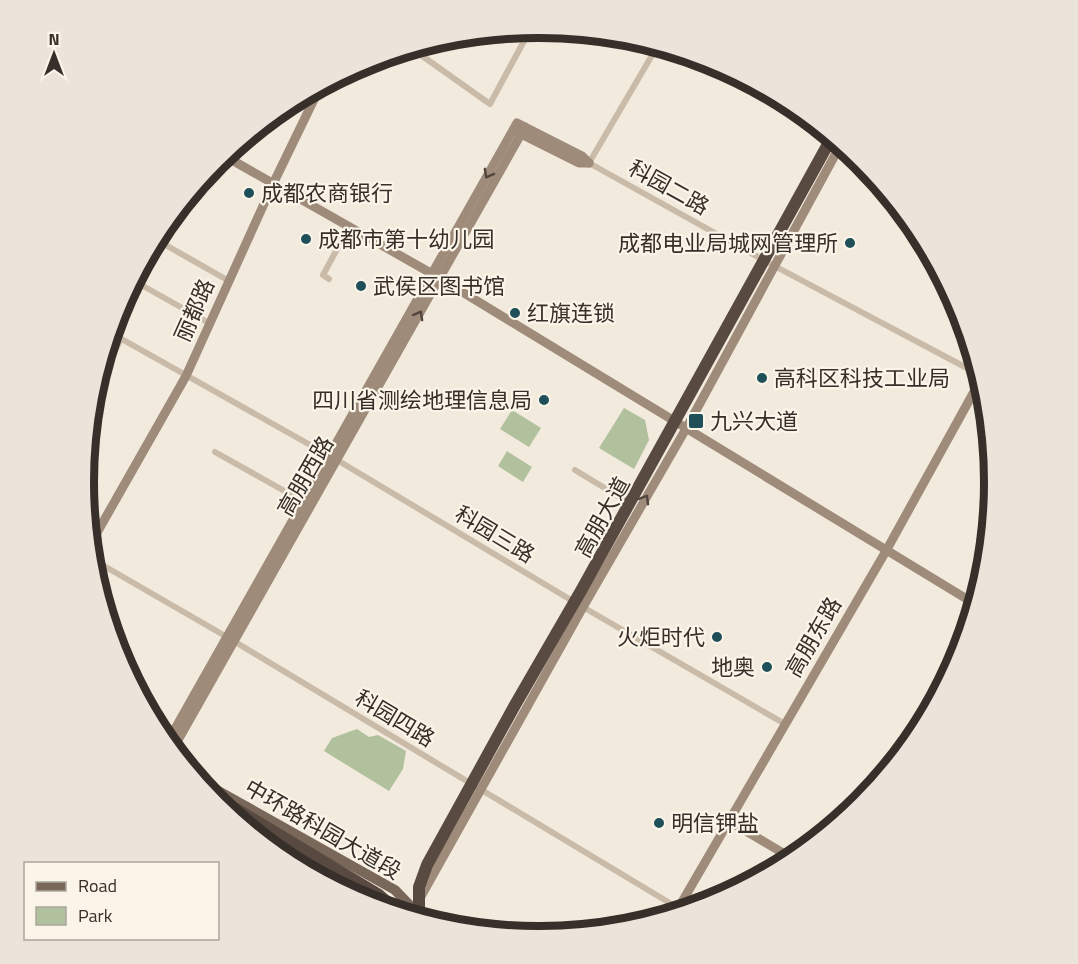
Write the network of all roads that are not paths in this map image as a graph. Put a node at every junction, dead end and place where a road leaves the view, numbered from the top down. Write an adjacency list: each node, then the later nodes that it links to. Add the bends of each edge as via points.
1 (526, 38): 3 (street, via 490,104)
2 (653, 53): 9 (street)
3 (420, 54)
4 (314, 99): 10 (street, 丽都路)
5 (830, 146): 13 (street, 高朋大道)
6 (830, 146): 25 (highway, bridge)
7 (836, 152): 13 (street, 高朋大道)
8 (233, 161): 10 (street)
9 (589, 163): 13 (street, 科园二路); 14 (street, 高朋西路, via 579,163 519,128)
10 (273, 184): 11 (street); 16 (street, 丽都路)
11 (349, 227): 14 (street); 15 (street, via 335,260 323,275)
12 (164, 244): 16 (street)
13 (771, 264): 22 (street, 科园二路); 26 (street, 高朋大道)
14 (436, 276): 26 (street); 28 (street, 高朋西路)
15 (329, 279)
16 (229, 280): 18 (street, 丽都路)
17 (140, 284): 18 (street)
18 (209, 324): 23 (street, 丽都路)
19 (119, 337): 20 (street, 科园三路)
20 (122, 339): 21 (street); 23 (street, 科园三路)
21 (114, 353)
22 (969, 371)
23 (186, 376): 28 (street, 科园三路); 32 (street, 丽都路)
24 (974, 389): 33 (street, 高朋东路)
25 (685, 399): 36 (highway, bridge, via 667,424 590,566); 49 (highway, bridge, via 427,865)
26 (683, 424): 31 (street, 高朋大道); 33 (street); 36 (street, 高朋大道, one-way to 26)
27 (215, 452): 30 (street)
28 (334, 459): 30 (street, 高朋西路); 36 (street, 科园三路); 37 (street, 高朋西路)
29 (575, 470): 31 (street)
30 (304, 502): 37 (street, 高朋西路)
31 (631, 505): 36 (street, 高朋大道)
32 (97, 532)
33 (886, 551): 35 (street); 38 (street, 高朋东路)
34 (102, 565): 37 (street, 科园四路)
35 (967, 599)
36 (580, 605): 38 (street, 科园三路); 41 (street, 高朋大道)
37 (230, 639): 39 (street, 高朋西路); 40 (street, 高朋西路); 41 (street, 科园四路)
38 (785, 724): 43 (street, 高朋东路)
39 (172, 734)
40 (177, 741)
41 (476, 788): 50 (street, 高朋大道); 51 (street, 科园四路)
42 (222, 793): 48 (main road, 中环路科园大道段, via 395,890)
43 (729, 821): 45 (street); 47 (street, 高朋东路)
44 (263, 831): 46 (highway, bridge)
45 (784, 853)
46 (386, 899)
47 (682, 903)
48 (403, 905)
49 (409, 907)
50 (410, 907)
51 (670, 907)

